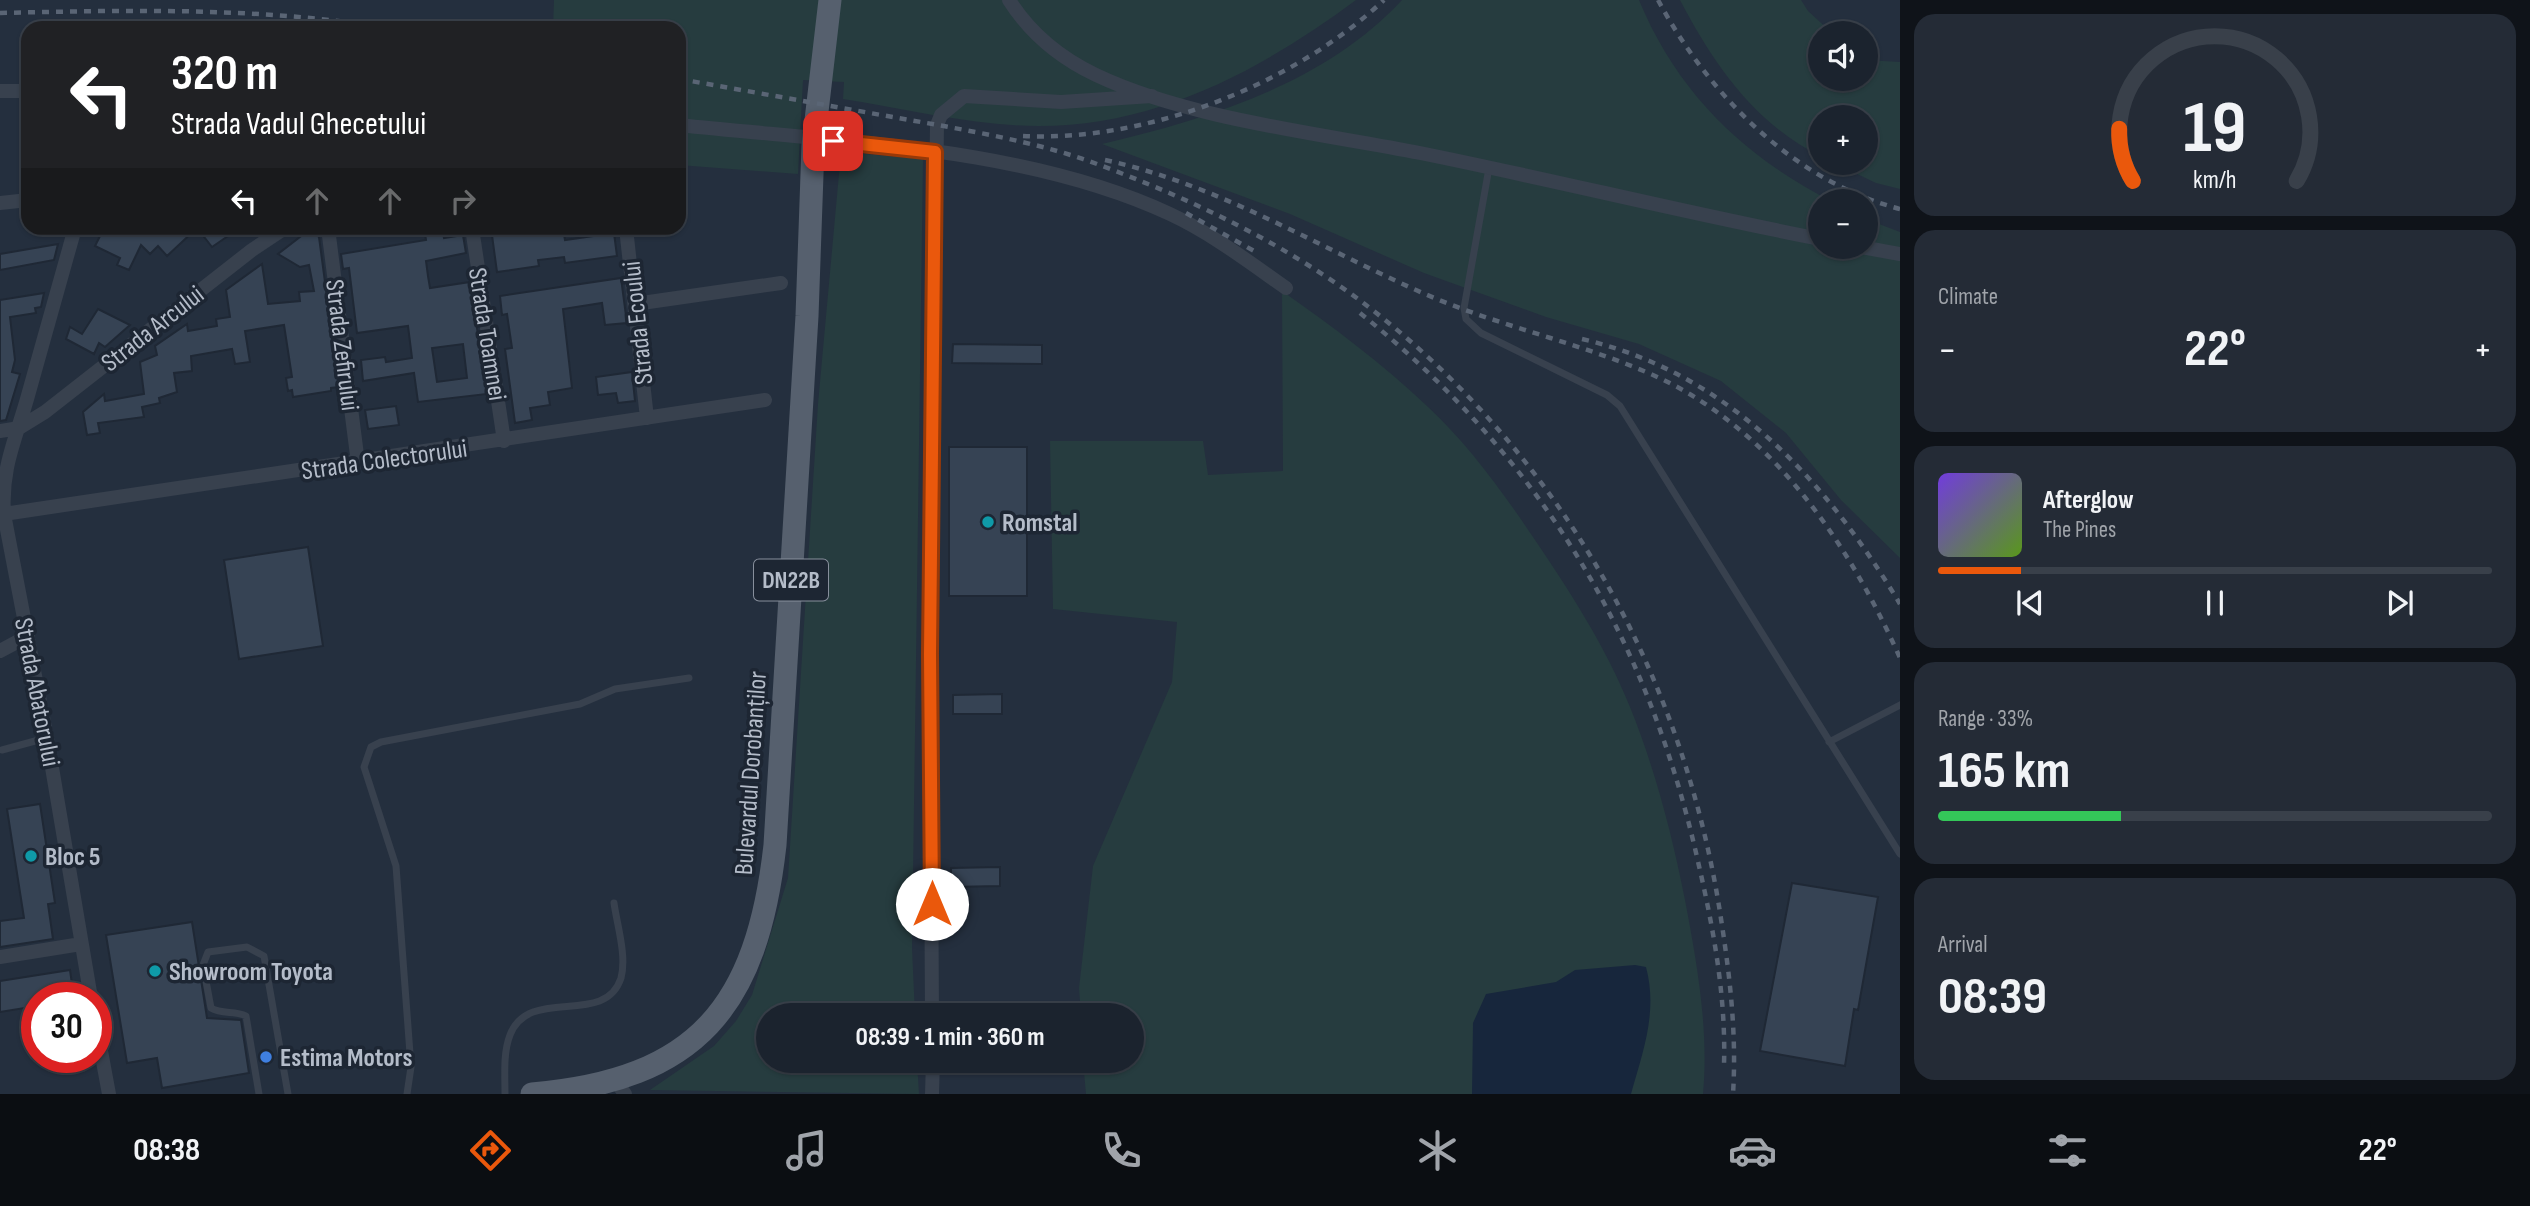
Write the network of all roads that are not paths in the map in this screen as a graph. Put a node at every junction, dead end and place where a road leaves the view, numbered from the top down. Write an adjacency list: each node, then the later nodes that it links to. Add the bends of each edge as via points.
1 (830, 0): 44 (main road, Bulevardul Dorobanților / DN22B, via 813,146 775,845 763,922 738,982 713,1021 668,1059)
2 (1009, 0): 5 (street, via 1024,24 1049,46 1096,76)
3 (0, 91): 4 (street)
4 (21, 91)
5 (1152, 96): 7 (street, via 1061,102 964,96 941,115); 8 (street, via 1194,109)
6 (686, 126): 7 (street)
7 (935, 152): 20 (street, via 1066,177 1124,195 1192,226); 41 (street)
8 (1489, 167): 16 (street); 34 (lane, via 1465,319 1481,333 1607,395 1620,407)
9 (21, 201): 10 (street)
10 (0, 203)
11 (73, 235): 24 (street, Strada Abatorului)
12 (274, 235): 24 (street, Strada Arcului)
13 (329, 235): 27 (street, Strada Zefirului)
14 (473, 235): 26 (street, Strada Toamnei)
15 (627, 235): 21 (street, Strada Ecoului)
16 (1808, 236)
17 (1878, 250): 18 (street)
18 (1900, 254)
19 (782, 283): 21 (street)
20 (1286, 288)
21 (635, 304): 23 (street, Strada Ecoului)
22 (765, 400): 23 (street, Strada Colectorului)
23 (648, 418): 26 (street, Strada Colectorului)
24 (19, 428): 25 (street); 28 (street, Strada Abatorului, via 3,477)
25 (0, 431)
26 (504, 441): 27 (street, Strada Colectorului)
27 (358, 463): 28 (street, Strada Colectorului)
28 (4, 514): 29 (street, Strada Abatorului)
29 (28, 636): 30 (street); 33 (street, Strada Abatorului)
30 (0, 651)
31 (689, 678): 48 (lane, via 615,690 580,704 371,747 364,767 396,866 411,1067)
32 (1900, 705): 34 (lane)
33 (47, 738): 35 (lane); 38 (street, Strada Abatorului)
34 (1829, 742): 36 (lane)
35 (2, 750)
36 (1900, 854)
37 (614, 903): 49 (lane, via 622,960 617,984 608,998 598,1002 541,1008 516,1024 506,1049)
38 (81, 944): 39 (street); 40 (street, Strada Abatorului)
39 (0, 957)
40 (88, 982)
41 (932, 1003)
42 (105, 1073): 45 (street)
43 (933, 1073): 51 (street)
44 (620, 1087): 50 (main road, Bulevardul Dorobanților / DN22B)
45 (109, 1094)
46 (259, 1094): 47 (lane, via 247,1017 211,1008 203,965 208,952 247,947 264,956)
47 (288, 1094)
48 (407, 1094)
49 (505, 1094)
50 (539, 1094)
51 (932, 1094)

